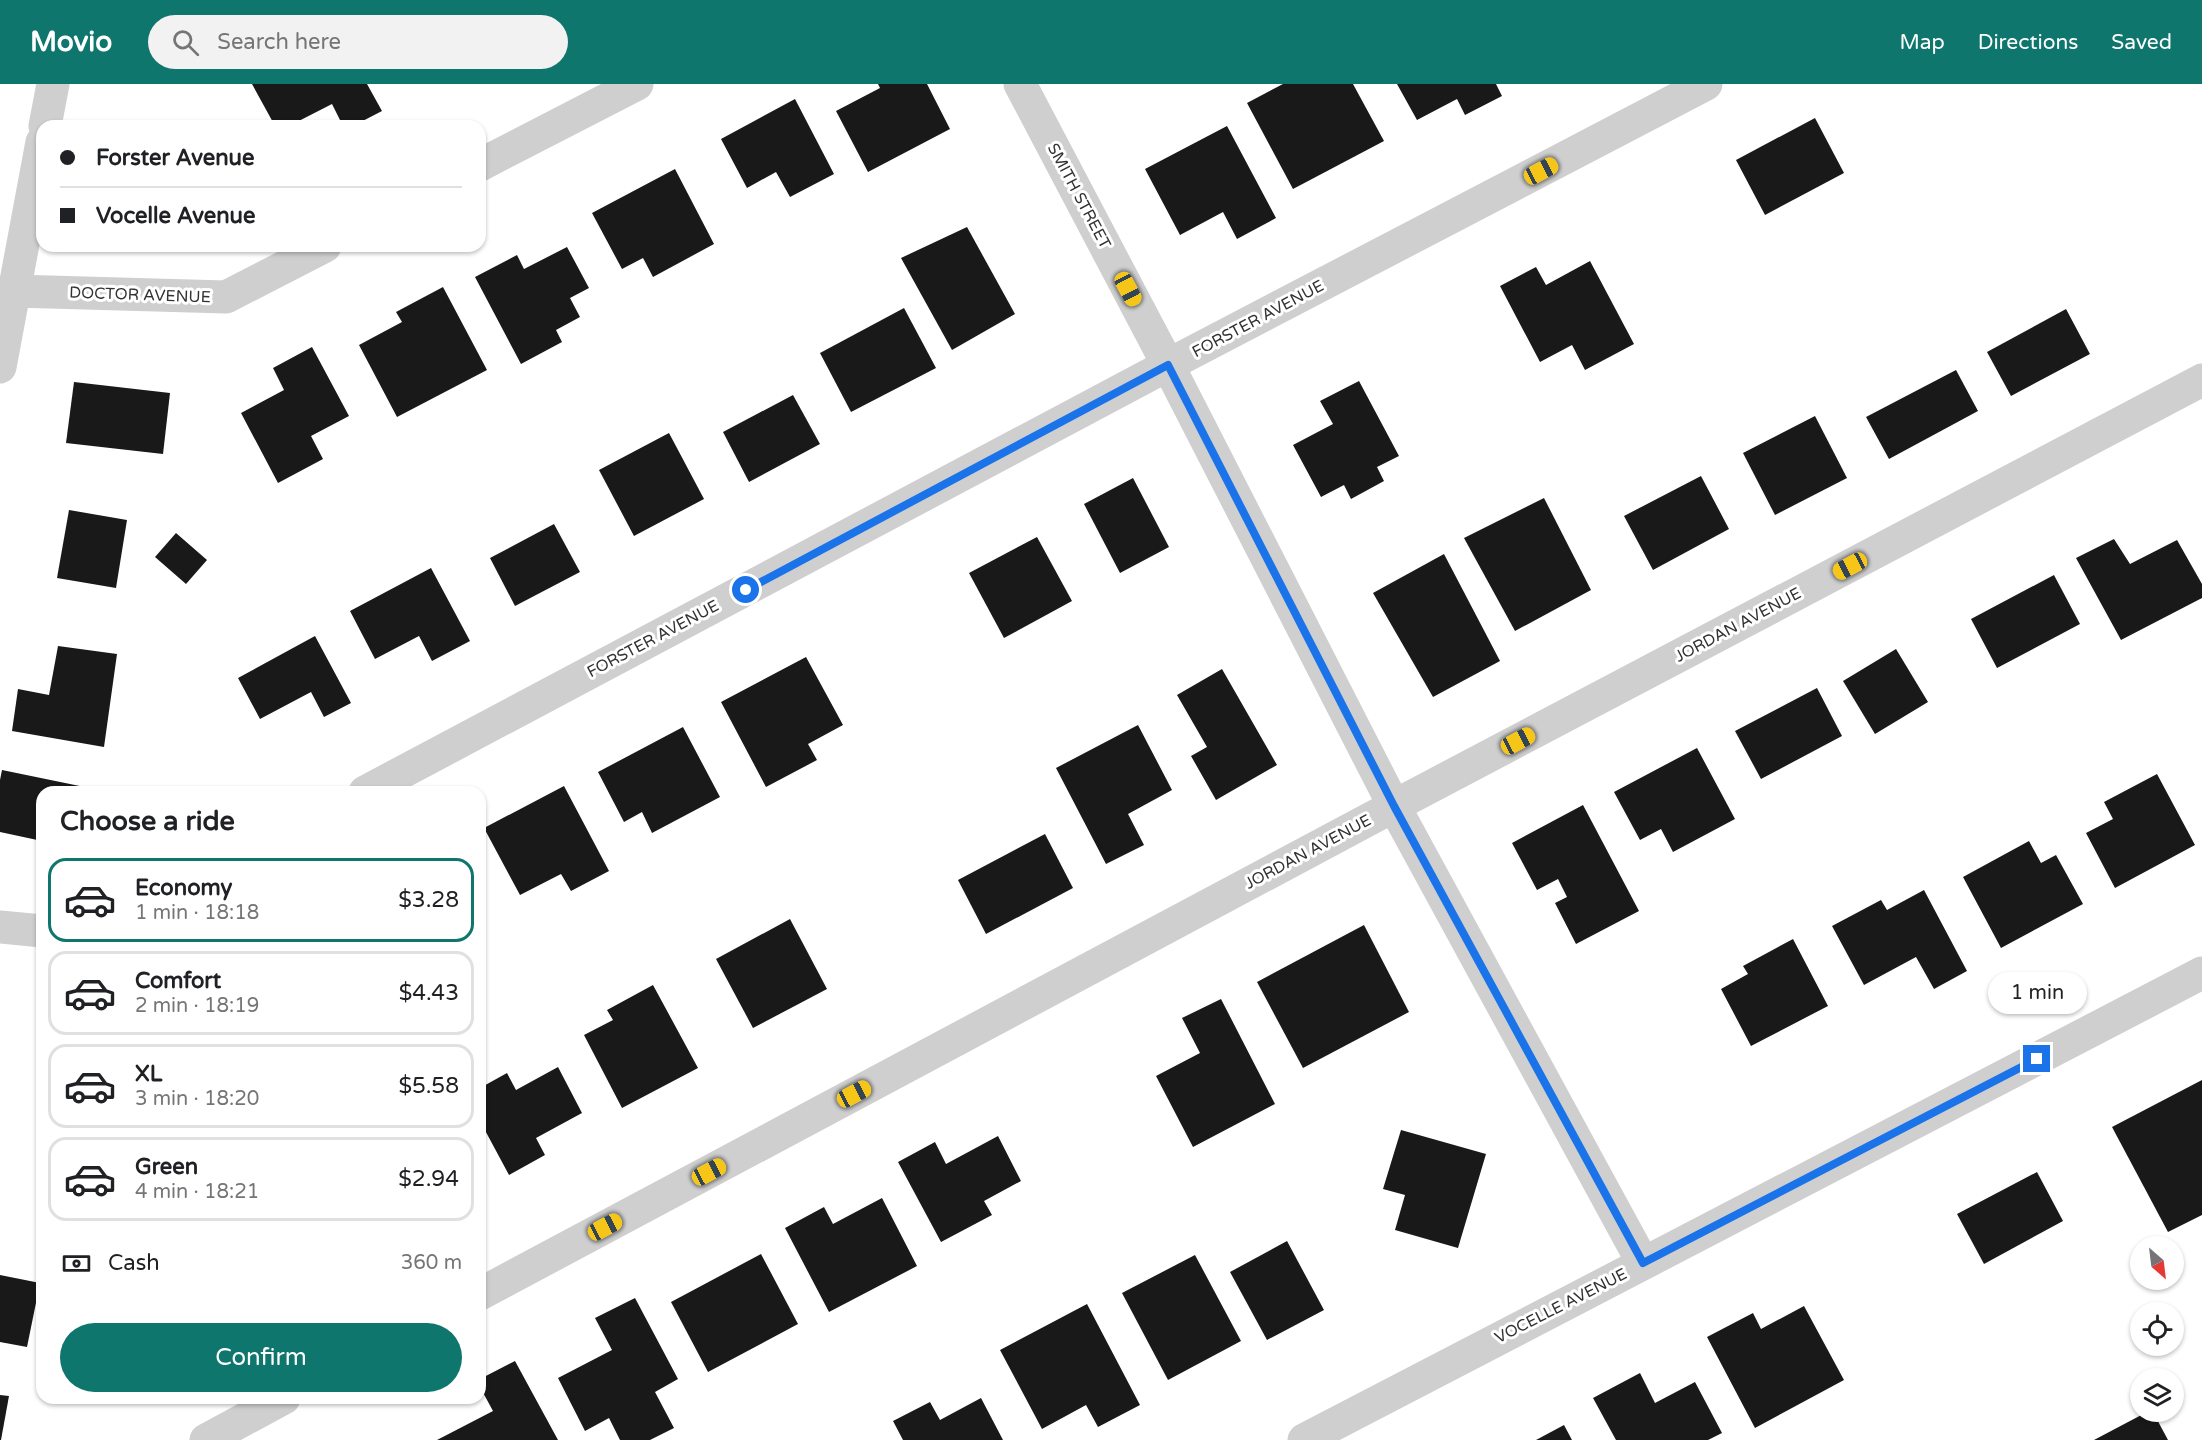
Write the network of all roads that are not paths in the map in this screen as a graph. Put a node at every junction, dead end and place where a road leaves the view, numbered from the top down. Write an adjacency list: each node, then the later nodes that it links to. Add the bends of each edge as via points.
1 (53, 84): 5 (street)
2 (637, 84): 6 (street)
3 (1020, 84): 10 (street, SMITH STREET)
4 (1706, 84): 10 (street, FORSTER AVENUE)
5 (46, 120)
6 (486, 162)
7 (36, 174): 9 (street)
8 (313, 252): 9 (street, DOCTOR AVENUE, via 225,297)
9 (14, 291): 11 (street)
10 (1168, 365): 13 (street, FORSTER AVENUE); 14 (street, SMITH STREET)
11 (0, 367)
12 (2202, 380): 14 (street, JORDAN AVENUE)
13 (376, 786)
14 (1394, 806): 18 (street, SMITH STREET); 19 (street, JORDAN AVENUE)
15 (0, 927): 16 (street)
16 (36, 930)
17 (2202, 973): 18 (street, VOCELLE AVENUE)
18 (1643, 1263): 22 (street, VOCELLE AVENUE)
19 (486, 1291)
20 (273, 1404): 21 (street)
21 (206, 1440)
22 (1304, 1440)

